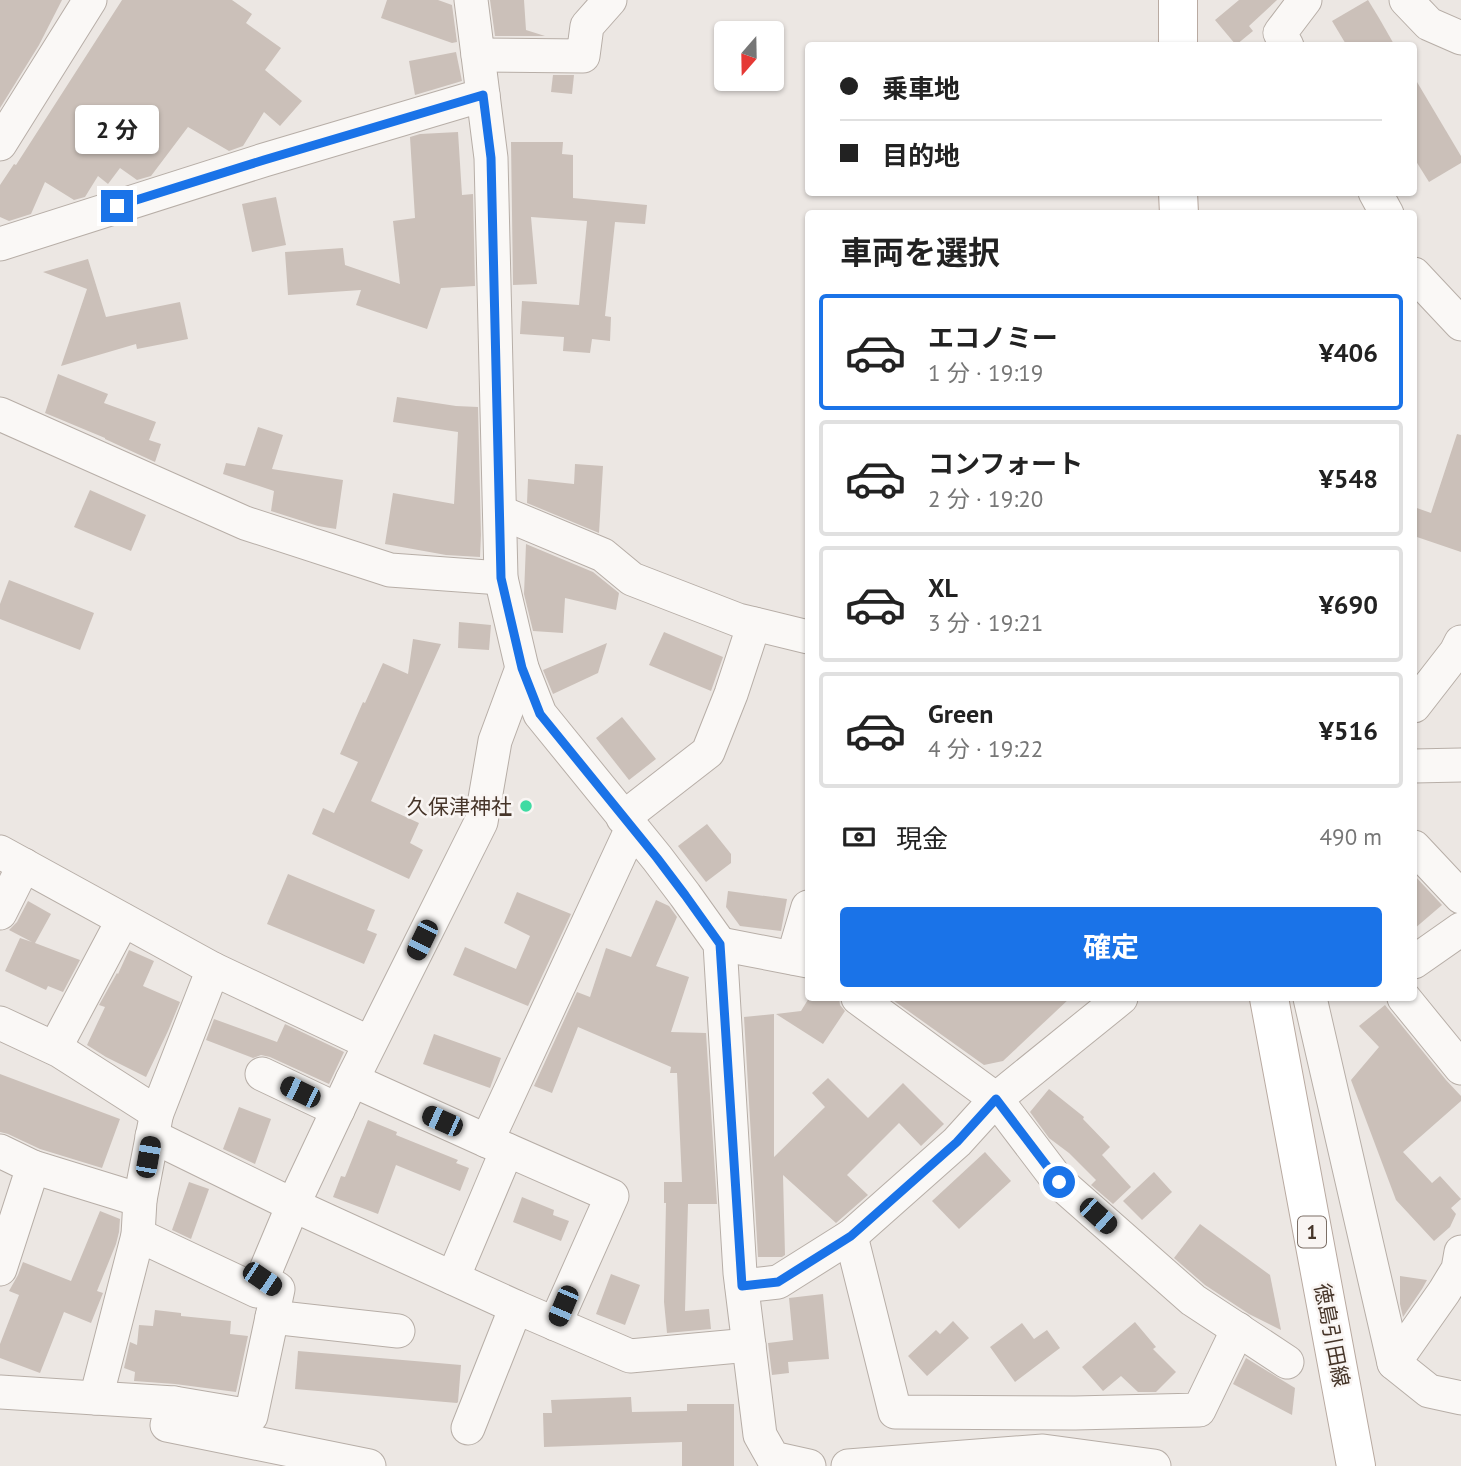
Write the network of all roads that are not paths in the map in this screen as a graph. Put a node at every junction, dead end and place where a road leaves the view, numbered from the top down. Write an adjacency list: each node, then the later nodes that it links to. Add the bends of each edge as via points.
1 (90, 0): 12 (street)
2 (471, 0): 10 (street)
3 (610, 0): 10 (street, via 587,26 583,56)
4 (1178, 0): 8 (main road)
5 (1305, 0): 9 (street, via 1280,33)
6 (1406, 0): 7 (street, via 1429,24)
7 (1461, 38)
8 (1178, 42)
9 (1285, 42)
10 (478, 55): 11 (street)
11 (483, 95): 13 (street); 17 (street, via 491,158)
12 (0, 144)
13 (0, 244)
14 (1417, 277): 15 (street)
15 (1461, 324)
16 (0, 414): 18 (street, via 245,523 390,570)
17 (500, 512): 18 (street); 19 (street, via 603,555 632,579)
18 (501, 578): 22 (street)
19 (754, 624): 20 (street); 26 (street, via 708,752)
20 (805, 636)
21 (1461, 642): 23 (street)
22 (522, 668): 26 (street, via 540,714); 44 (street, via 495,741 481,822)
23 (1417, 702)
24 (1461, 765): 25 (street)
25 (1417, 766)
26 (628, 823): 34 (street); 52 (street)
27 (1417, 850): 29 (street)
28 (12, 859): 30 (street); 31 (street)
29 (1461, 897)
30 (0, 913)
31 (123, 919): 37 (street); 45 (street)
32 (805, 929): 35 (street)
33 (1461, 929): 36 (street)
34 (720, 944): 35 (street); 63 (street)
35 (801, 960)
36 (1417, 960)
37 (213, 969): 44 (street); 51 (street)
38 (862, 1001): 49 (street)
39 (1117, 1001): 49 (street)
40 (1270, 1001): 81 (main road, 徳島引田線 / 1)
41 (1311, 1001): 71 (street)
42 (1406, 1001): 46 (street)
43 (0, 1023): 45 (street)
44 (370, 1043): 48 (street)
45 (55, 1048): 51 (street)
46 (1461, 1068)
47 (262, 1074): 50 (street)
48 (352, 1080): 50 (street); 52 (street)
49 (996, 1099): 58 (street, via 957,1142); 67 (street, via 1059,1182 1193,1300)
50 (338, 1110): 56 (street)
51 (154, 1124): 55 (street); 56 (street)
52 (497, 1145): 61 (street); 66 (street, via 612,1196)
53 (0, 1151): 54 (street)
54 (33, 1167): 55 (street); 59 (street)
55 (140, 1200): 57 (street)
56 (293, 1205): 61 (street); 62 (street)
57 (138, 1236): 62 (street, via 257,1290); 73 (street)
58 (851, 1236): 63 (street, via 778,1282); 67 (street, via 895,1412 1199,1410)
59 (2, 1256)
60 (1460, 1263): 71 (street)
61 (453, 1278): 64 (street)
62 (262, 1279): 65 (street, via 278,1289)
63 (742, 1286): 69 (street)
64 (516, 1307): 66 (street); 76 (street)
65 (272, 1318): 68 (street); 75 (street, via 251,1416)
66 (555, 1324): 69 (street, via 629,1356)
67 (1238, 1329): 70 (street)
68 (398, 1331)
69 (749, 1345): 78 (street, via 760,1435 774,1458)
70 (1287, 1362)
71 (1394, 1363): 74 (street, via 1429,1391)
72 (0, 1392): 73 (street)
73 (96, 1398): 75 (street)
74 (1461, 1398)
75 (174, 1403): 77 (street, via 167,1425)
76 (468, 1428)
77 (369, 1466)
78 (809, 1466)
79 (848, 1466): 80 (street, via 1043,1451)
80 (1154, 1466)
81 (1356, 1466)

